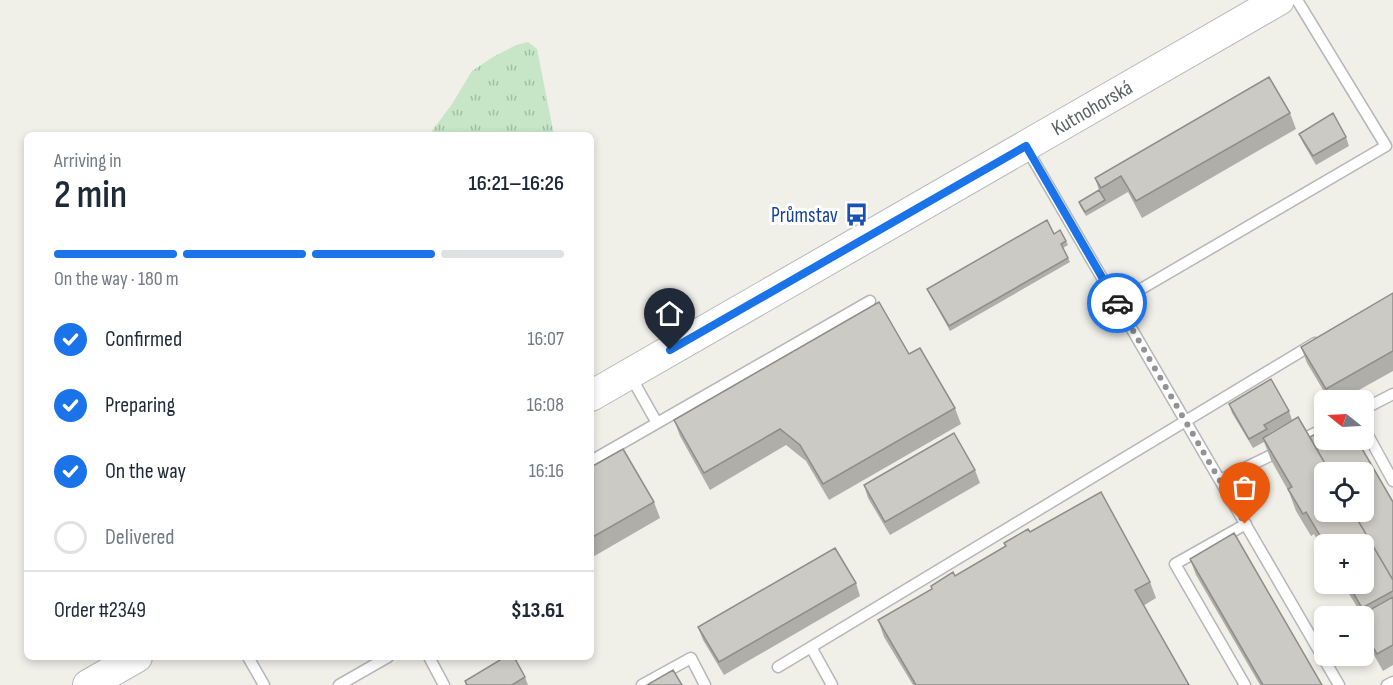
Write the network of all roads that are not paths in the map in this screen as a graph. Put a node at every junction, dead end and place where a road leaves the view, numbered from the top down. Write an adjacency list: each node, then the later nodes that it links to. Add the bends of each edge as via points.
1 (1279, 0): 3 (main road, Kutnohorská)
2 (1297, 0): 5 (lane, via 1386,146)
3 (1026, 146): 5 (lane); 7 (main road, Kutnohorská)
4 (870, 302): 12 (lane)
5 (1117, 303): 11 (lane)
6 (1324, 338): 11 (lane)
7 (629, 374): 8 (main road, Kutnohorská); 12 (lane)
8 (594, 394)
9 (1393, 394): 10 (lane)
10 (1374, 404)
11 (1186, 421): 16 (lane); 19 (lane)
12 (657, 423): 15 (lane)
13 (1314, 434): 16 (lane)
14 (1374, 446): 17 (lane)
15 (594, 459)
16 (1220, 480): 18 (lane)
17 (1393, 481)
18 (1245, 524): 33 (lane, via 1176,564); 34 (lane)
19 (811, 647): 24 (lane); 32 (lane)
20 (132, 660): 26 (main road)
21 (250, 660): 27 (lane)
22 (383, 660): 28 (lane)
23 (431, 660): 29 (lane)
24 (778, 667)
25 (1393, 682): 35 (lane)
26 (88, 685)
27 (264, 685)
28 (339, 685)
29 (444, 685)
30 (642, 685): 31 (lane, via 691,658)
31 (705, 685)
32 (832, 685)
33 (1245, 685)
34 (1339, 685)
35 (1387, 685)

